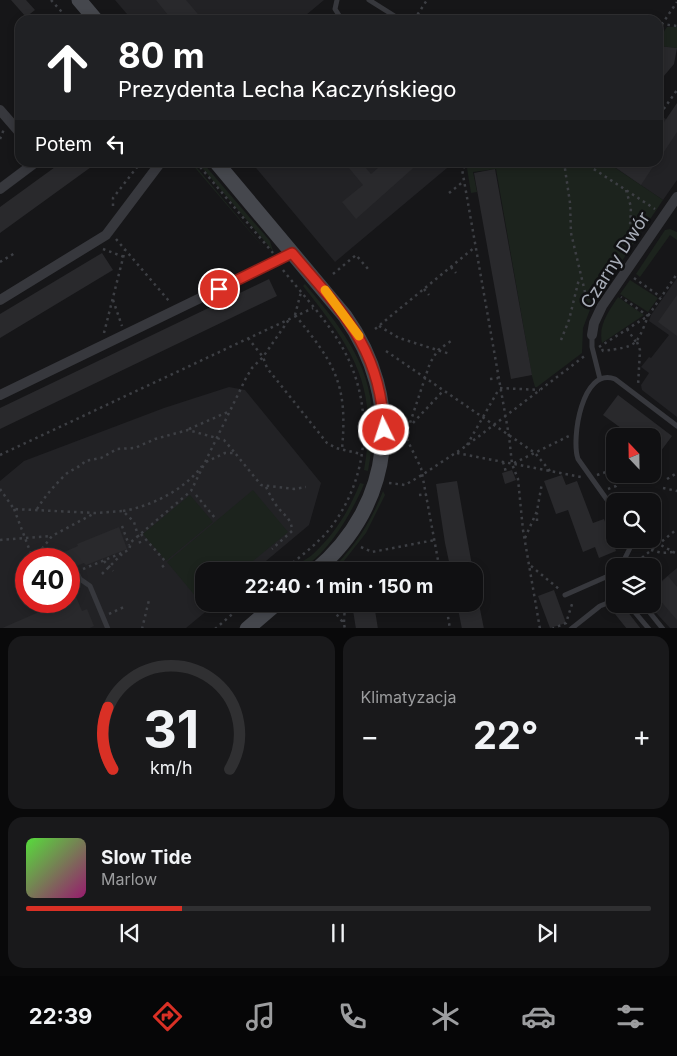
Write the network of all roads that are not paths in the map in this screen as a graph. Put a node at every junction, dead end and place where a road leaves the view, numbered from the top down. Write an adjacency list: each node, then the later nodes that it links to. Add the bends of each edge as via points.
1 (79, 0): 4 (street)
2 (337, 0): 5 (lane, via 335,9)
3 (369, 0): 6 (lane)
4 (92, 15)
5 (339, 15)
6 (393, 15)
7 (0, 110): 8 (street)
8 (15, 127)
9 (29, 167): 12 (street)
10 (157, 167): 15 (street, via 114,226 93,244)
11 (220, 167): 14 (street)
12 (0, 189)
13 (677, 197): 16 (street, Czarny Dwór, via 597,314)
14 (292, 253): 18 (street); 21 (street, via 355,328 379,385 384,430 381,459 368,501 347,538)
15 (0, 300)
16 (592, 335): 17 (lane, Czarny Dwór)
17 (600, 377): 19 (lane, via 615,379); 20 (lane, via 588,391 576,426 575,449 578,459)
18 (0, 395)
19 (677, 426)
20 (606, 498)
21 (324, 562)
22 (606, 577): 24 (lane)
23 (80, 580): 29 (lane, via 90,586)
24 (565, 595)
25 (606, 604): 31 (lane)
26 (266, 612): 30 (street)
27 (636, 613): 32 (lane)
28 (650, 613): 33 (lane)
29 (108, 628)
30 (247, 628)
31 (571, 628)
32 (649, 628)
33 (663, 628)

